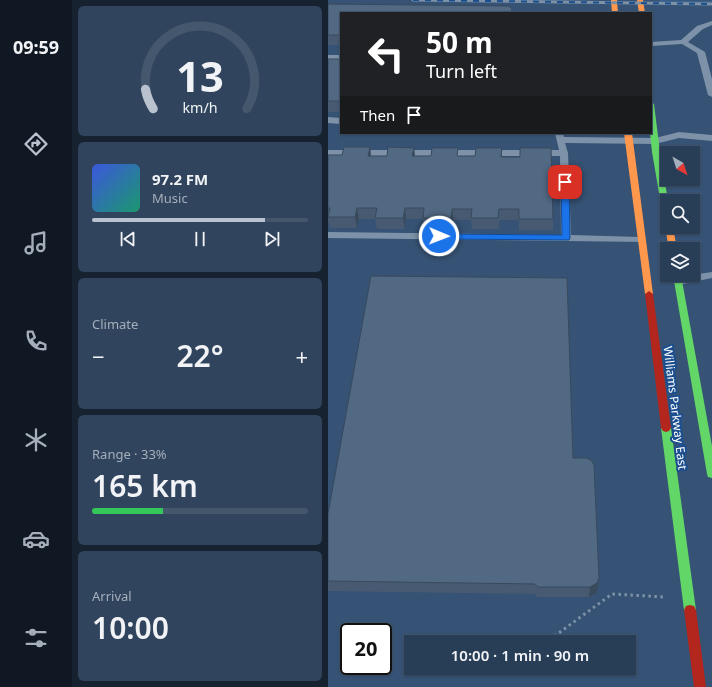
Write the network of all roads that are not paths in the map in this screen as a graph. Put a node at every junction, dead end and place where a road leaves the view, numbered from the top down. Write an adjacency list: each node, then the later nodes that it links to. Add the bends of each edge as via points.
1 (614, 0): 3 (main road)
2 (640, 0): 4 (main road)
3 (616, 12)
4 (642, 12)
5 (712, 23): 6 (lane, via 705,24)
6 (683, 42): 7 (lane); 10 (lane, via 701,52)
7 (652, 44)
8 (328, 58): 9 (lane)
9 (340, 58)
10 (712, 95)
11 (652, 113): 17 (main road)
12 (328, 120): 13 (lane)
13 (340, 121)
14 (559, 137): 15 (lane); 19 (lane)
15 (628, 137): 17 (lane); 23 (main road, Williams Parkway East)
16 (712, 138): 17 (lane, via 679,135)
17 (655, 141): 20 (main road)
18 (328, 153): 19 (lane)
19 (564, 154): 22 (lane)
20 (663, 194)
21 (328, 235): 22 (lane)
22 (566, 238): 23 (lane)
23 (641, 240): 28 (main road, Williams Parkway East)
24 (712, 275): 25 (lane)
25 (700, 276)
26 (679, 282): 27 (main road, Williams Parkway East)
27 (712, 474)
28 (700, 687)

